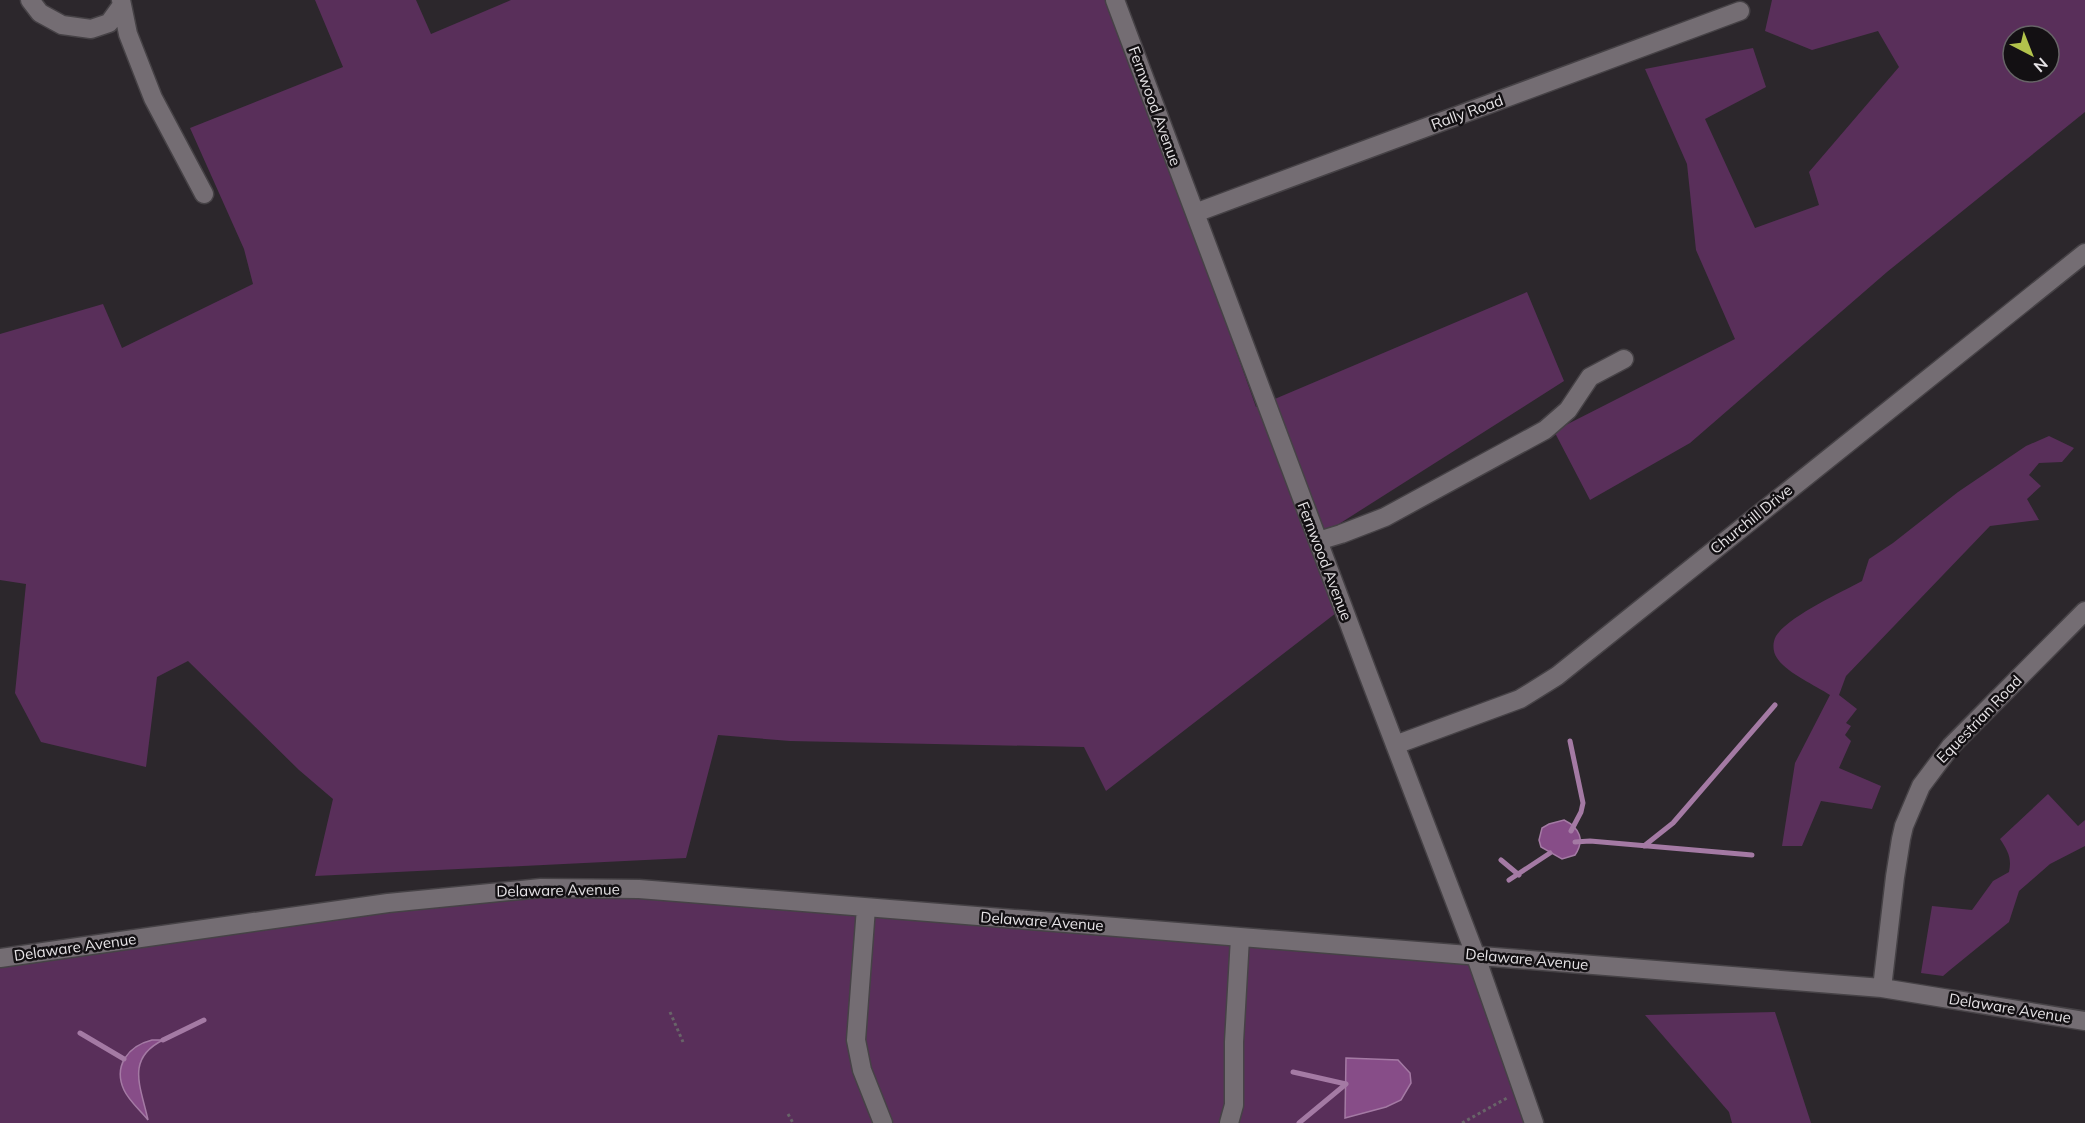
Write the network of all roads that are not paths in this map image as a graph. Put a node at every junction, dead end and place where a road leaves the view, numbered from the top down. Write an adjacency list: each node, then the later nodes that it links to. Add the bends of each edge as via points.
1 (30, 0): 3 (street, via 40,14 62,25 92,29 109,23)
2 (1115, 0): 6 (street, Fernwood Avenue)
3 (121, 2): 5 (street, via 128,34 153,98)
4 (1740, 11): 6 (street, Rally Road)
5 (204, 194)
6 (1195, 213): 9 (street, Fernwood Avenue)
7 (2085, 253): 11 (street, Churchill Drive, via 1557,676 1520,699)
8 (1624, 359): 9 (street, via 1590,377 1568,410 1545,430 1385,517)
9 (1318, 541): 11 (street, Fernwood Avenue)
10 (2085, 611): 16 (street, Equestrian Road, via 1951,746 1921,786 1904,826 1898,854)
11 (1395, 745): 14 (street, Fernwood Avenue)
12 (866, 908): 13 (street, Delaware Avenue); 15 (street, Delaware Avenue, via 639,889 530,889 388,903); 18 (street, via 856,1040 862,1070)
13 (1240, 938): 14 (street, Delaware Avenue); 19 (street, via 1234,1105)
14 (1475, 954): 16 (street, Delaware Avenue); 20 (street, Fernwood Avenue)
15 (0, 958)
16 (1882, 988): 17 (street, Delaware Avenue)
17 (2085, 1021)
18 (883, 1123)
19 (1229, 1123)
20 (1534, 1123)

